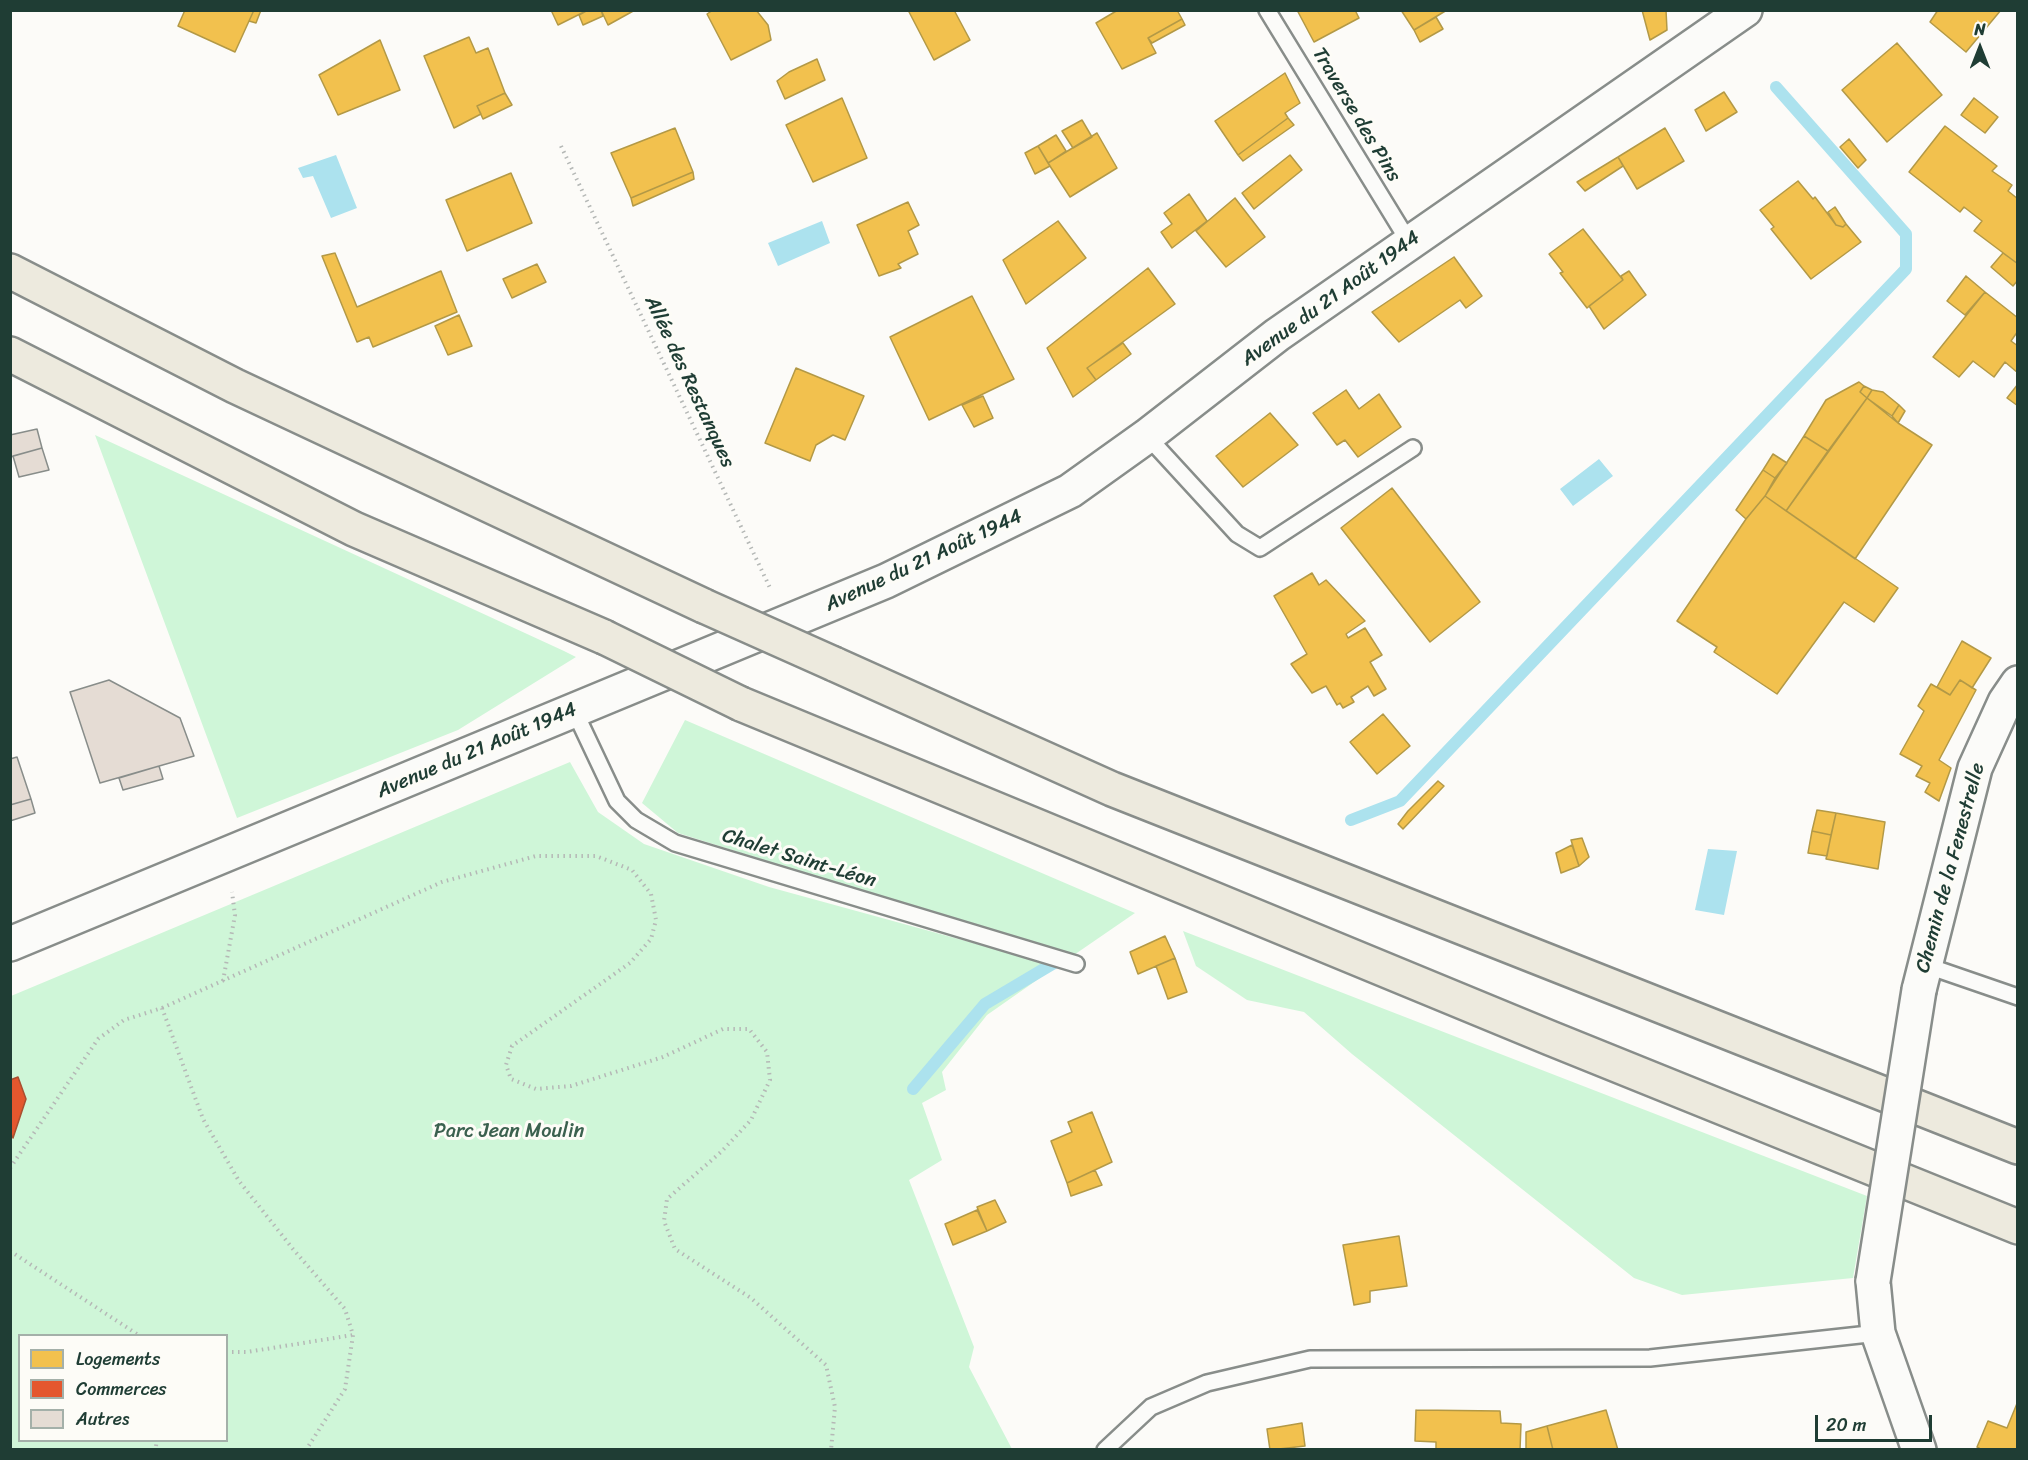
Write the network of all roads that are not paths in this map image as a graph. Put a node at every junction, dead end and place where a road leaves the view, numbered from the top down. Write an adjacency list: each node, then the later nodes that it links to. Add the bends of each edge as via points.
1 (1267, 10): 3 (lane, Traverse des Pins)
2 (1729, 16): 3 (main road, Avenue du 21 Août 1944)
3 (1409, 242): 6 (main road, Avenue du 21 Août 1944, via 1277,335)
4 (10, 272): 14 (highway, bridge, via 235,386 704,606 1112,789)
5 (10, 354): 15 (highway, bridge, via 354,529 604,637 741,704)
6 (1146, 436): 7 (lane, via 1237,534 1260,548); 9 (main road, Avenue du 21 Août 1944, via 1070,491 886,581)
7 (1413, 448)
8 (2018, 683): 12 (main road, Chemin de la Fenestrelle, via 2005,702 1975,768)
9 (574, 710): 10 (main road, Avenue du 21 Août 1944); 11 (lane, Chalet Saint-Léon, via 617,801 636,820 675,843)
10 (10, 944)
11 (1076, 964)
12 (1922, 977): 13 (lane); 16 (main road, Chemin de la Fenestrelle, bridge, via 1873,1281)
13 (2018, 997)
14 (2018, 1148)
15 (2018, 1227)
16 (1878, 1333): 17 (lane, via 1650,1358 1310,1359 1207,1383 1151,1407); 18 (main road, Chemin de la Fenestrelle)
17 (1105, 1449)
18 (1919, 1449)

